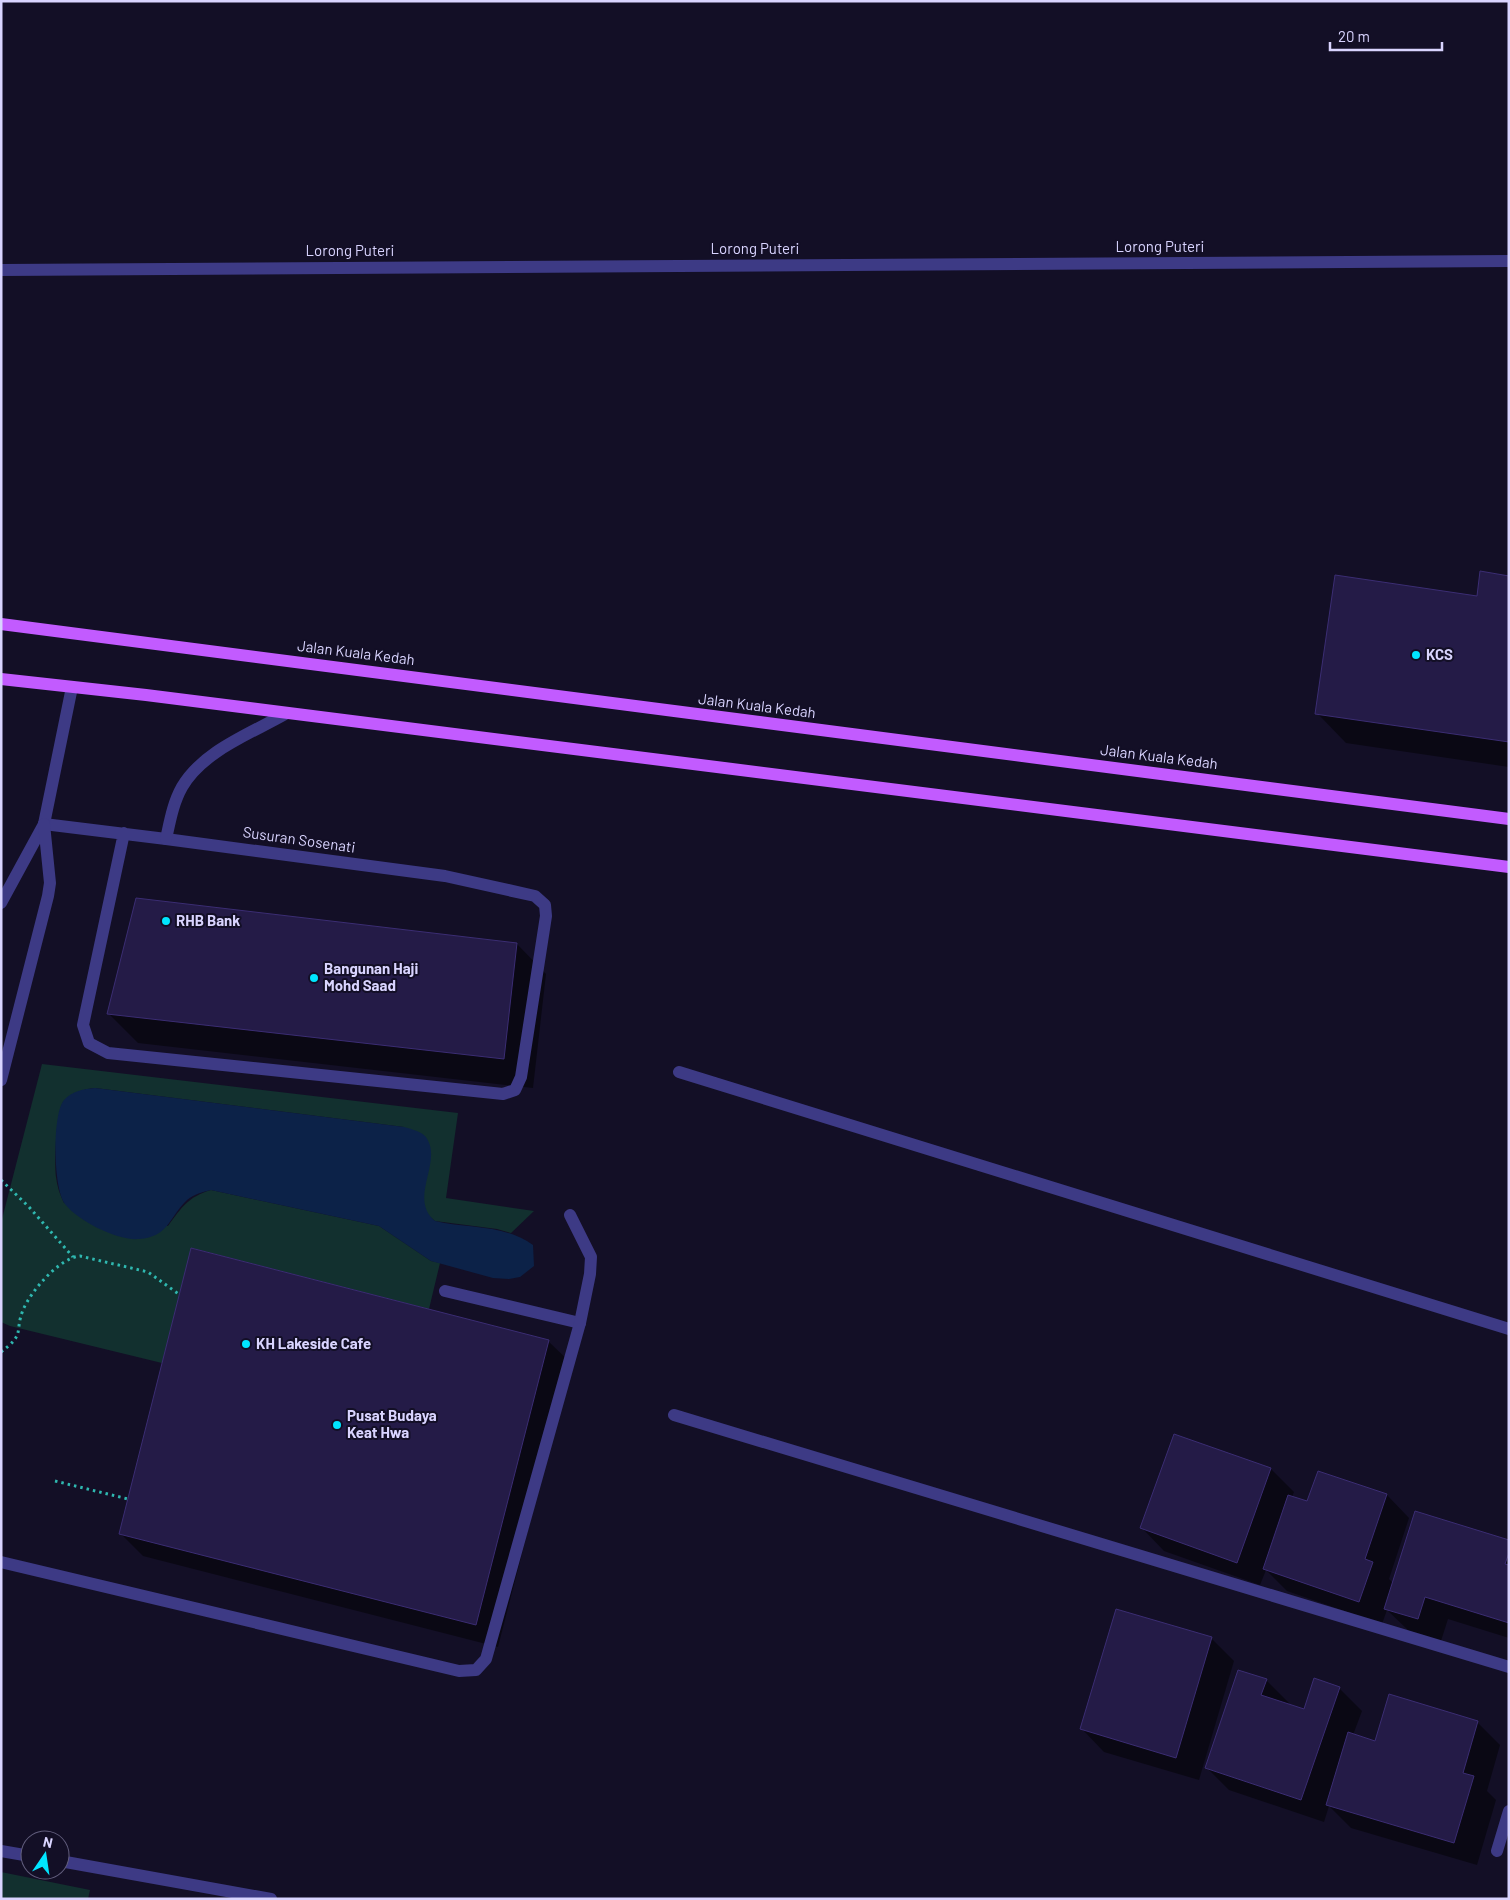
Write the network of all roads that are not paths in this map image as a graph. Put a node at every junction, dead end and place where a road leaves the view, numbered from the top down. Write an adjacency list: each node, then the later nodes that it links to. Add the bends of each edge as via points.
1 (1509, 261): 2 (street, Lorong Puteri)
2 (1, 270)
3 (1, 624): 7 (main road, Jalan Kuala Kedah)
4 (1, 679): 5 (main road)
5 (72, 687): 6 (main road); 8 (street)
6 (285, 714): 10 (street, via 207,758 192,773 173,807); 11 (main road)
7 (1509, 819)
8 (44, 824): 9 (street, Susuran Sosenati); 12 (street); 14 (street, via 50,883 48,896)
9 (124, 833): 10 (street, Susuran Sosenati); 10 (street, Susuran Sosenati, via 83,1025 89,1043 108,1053 503,1094 515,1090 521,1077 546,916 545,904 535,896 445,876)
10 (166, 839)
11 (1509, 866)
12 (1, 903)
13 (679, 1072): 18 (street)
14 (1, 1080)
15 (570, 1215): 17 (street, via 591,1257)
16 (445, 1291): 17 (street)
17 (580, 1322): 20 (street, via 486,1659 476,1670 459,1671)
18 (1509, 1329)
19 (674, 1415): 21 (street)
20 (1, 1562)
21 (1509, 1667)
22 (1509, 1811): 24 (street)
23 (1, 1851): 25 (street)
24 (1497, 1851)
25 (20, 1854)
26 (70, 1863): 27 (street)
27 (271, 1899)

